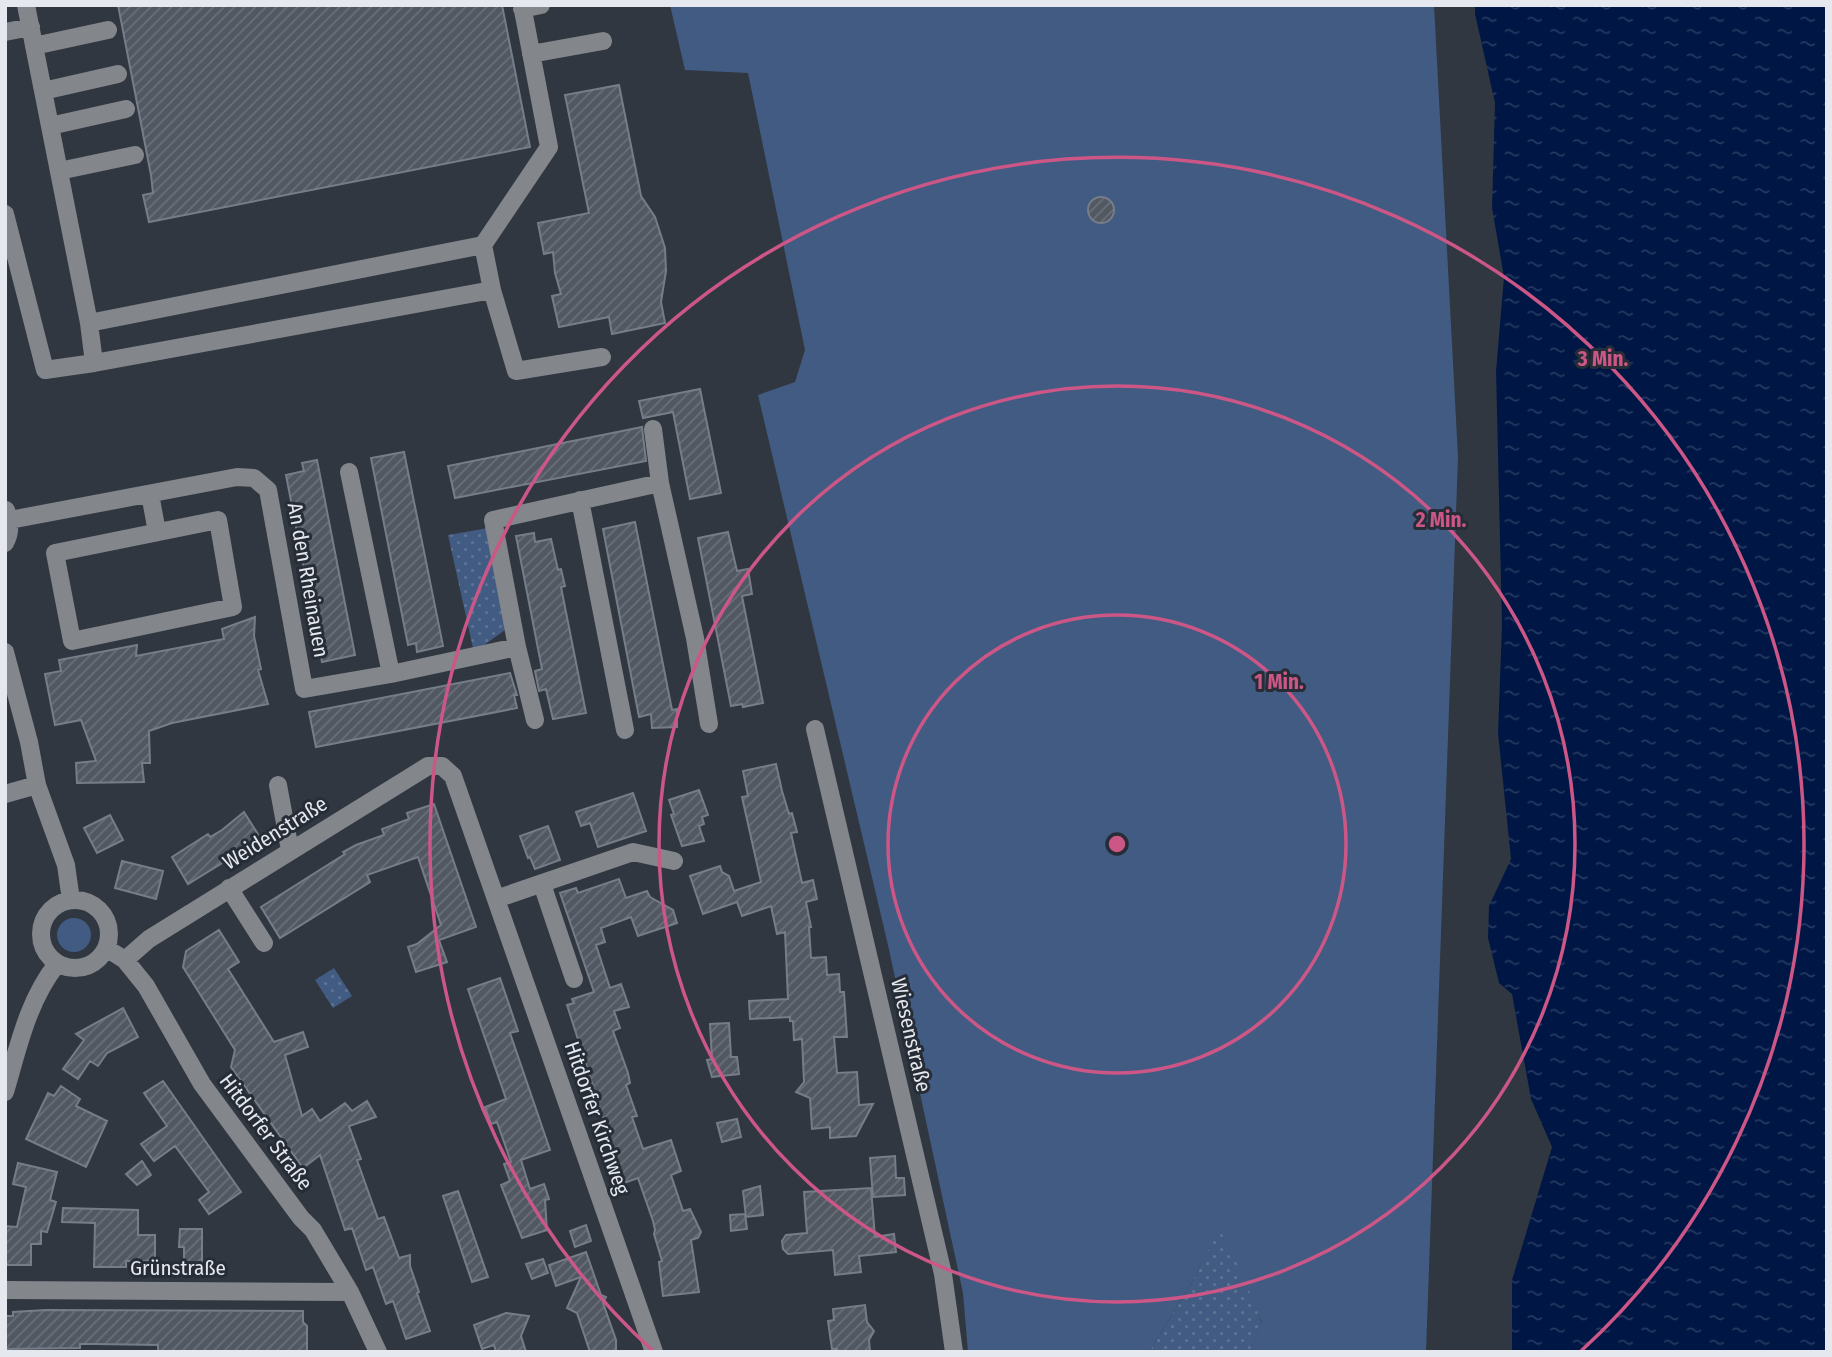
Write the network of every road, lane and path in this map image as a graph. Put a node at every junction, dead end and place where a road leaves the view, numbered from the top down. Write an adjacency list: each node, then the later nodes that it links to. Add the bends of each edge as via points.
1 (26, 5): 4 (street)
2 (541, 5): 3 (street)
3 (522, 7): 9 (street)
4 (30, 27): 6 (street); 8 (street)
5 (108, 30): 8 (street)
6 (5, 32)
7 (603, 41): 9 (street)
8 (34, 46): 11 (street)
9 (531, 54): 17 (street, via 549,147)
10 (118, 75): 11 (street)
11 (43, 91): 13 (street)
12 (126, 109): 13 (street)
13 (50, 126): 15 (street)
14 (135, 155): 15 (street)
15 (59, 171): 19 (street)
16 (5, 214): 21 (street, via 45,370)
17 (483, 244): 18 (street); 19 (street)
18 (492, 290): 20 (street, via 516,371); 21 (street)
19 (89, 323): 21 (street)
20 (602, 357)
21 (94, 363)
22 (653, 429): 24 (street)
23 (349, 472): 32 (street)
24 (660, 483): 26 (street); 34 (street)
25 (150, 494): 27 (street, An den Rheinauen); 28 (street); 32 (street, An den Rheinauen, via 237,477 254,478 268,490 304,689)
26 (580, 500): 30 (street, via 493,520); 36 (street)
27 (7, 515): 29 (street, via 10,531)
28 (158, 532): 28 (street, via 55,553 72,641 233,607 218,520)
29 (5, 543)
30 (517, 647): 32 (street, An den Rheinauen); 33 (street)
31 (5, 652): 38 (street)
32 (391, 674)
33 (535, 720)
34 (709, 724)
35 (816, 729): 57 (street, Wiesenstraße, via 943,1274)
36 (625, 730)
37 (453, 776): 41 (street, Weidenstraße, via 442,766 428,766); 46 (street, Hitdorfer Kirchweg)
38 (37, 785): 40 (street); 45 (street, via 66,864)
39 (278, 785): 41 (street)
40 (5, 794)
41 (290, 850): 44 (street, Weidenstraße)
42 (674, 861): 43 (street, via 633,852)
43 (542, 884): 46 (street); 51 (street)
44 (229, 888): 47 (street); 49 (street, Weidenstraße, via 149,939)
45 (71, 900): 48 (street, via 93,905 102,914 109,936); 50 (street, via 46,914 41,927 41,942)
46 (496, 900): 56 (street, Hitdorfer Kirchweg)
47 (264, 943)
48 (106, 947): 49 (street, Hitdorfer Straße); 50 (street, via 99,960 86,967 71,969)
49 (125, 960): 54 (street, Hitdorfer Straße, via 146,986 202,1084 313,1230)
50 (57, 964): 52 (street, via 30,1011)
51 (574, 979)
52 (5, 1093)
53 (5, 1290): 54 (street, Grünstraße)
54 (350, 1292): 55 (street, Hitdorfer Straße)
55 (377, 1352)
56 (654, 1352)
57 (954, 1352)

